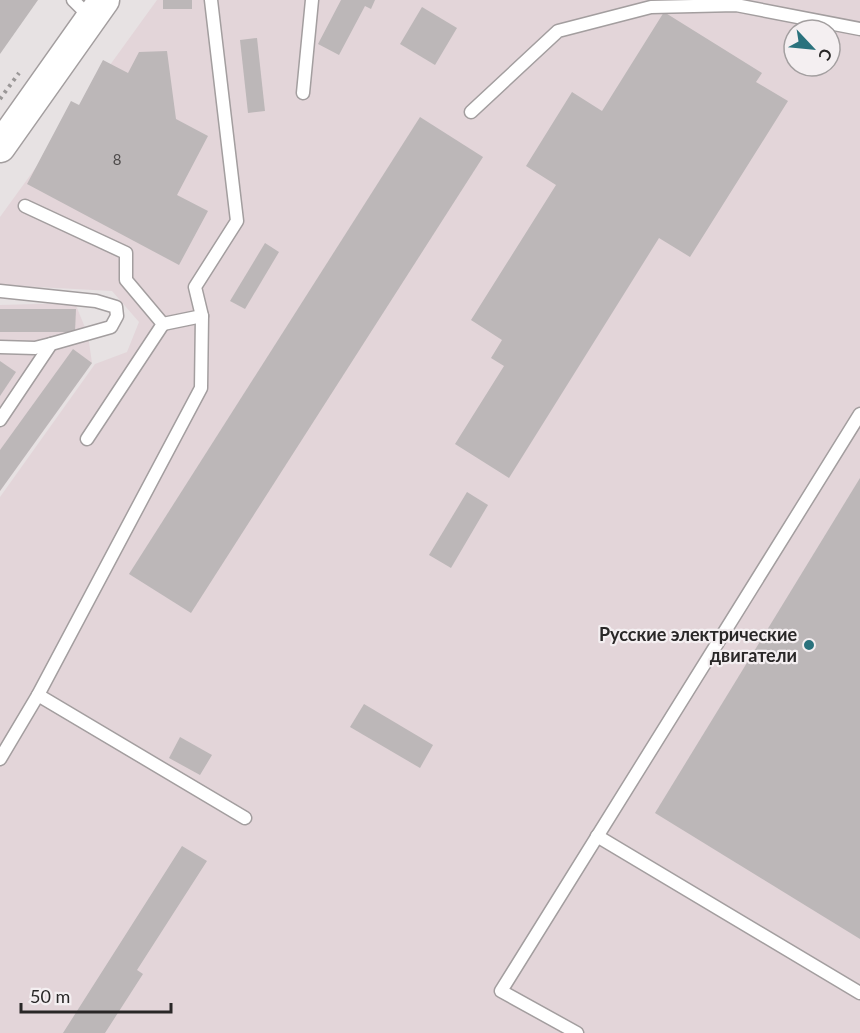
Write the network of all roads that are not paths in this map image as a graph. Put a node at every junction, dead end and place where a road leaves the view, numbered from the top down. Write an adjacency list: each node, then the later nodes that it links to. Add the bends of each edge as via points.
1 (211, 0): 10 (lane, via 237,221 195,287)
2 (312, 0): 5 (lane)
3 (89, 6): 7 (street)
4 (860, 29): 6 (lane, via 736,5 651,7 558,31)
5 (303, 93)
6 (471, 112)
7 (0, 147)
8 (25, 206): 11 (lane, via 126,253 126,280)
9 (0, 291): 12 (lane, via 96,301 116,308 117,316 111,327)
10 (202, 316): 11 (lane); 17 (lane, via 201,388)
11 (163, 324): 16 (lane)
12 (51, 344): 13 (lane, via 35,348); 15 (lane)
13 (0, 347)
14 (860, 414): 20 (lane)
15 (0, 420)
16 (87, 439)
17 (38, 695): 18 (lane); 19 (lane)
18 (0, 759)
19 (245, 818)
20 (597, 836): 21 (lane); 22 (lane, via 501,991)
21 (860, 993)
22 (577, 1033)

